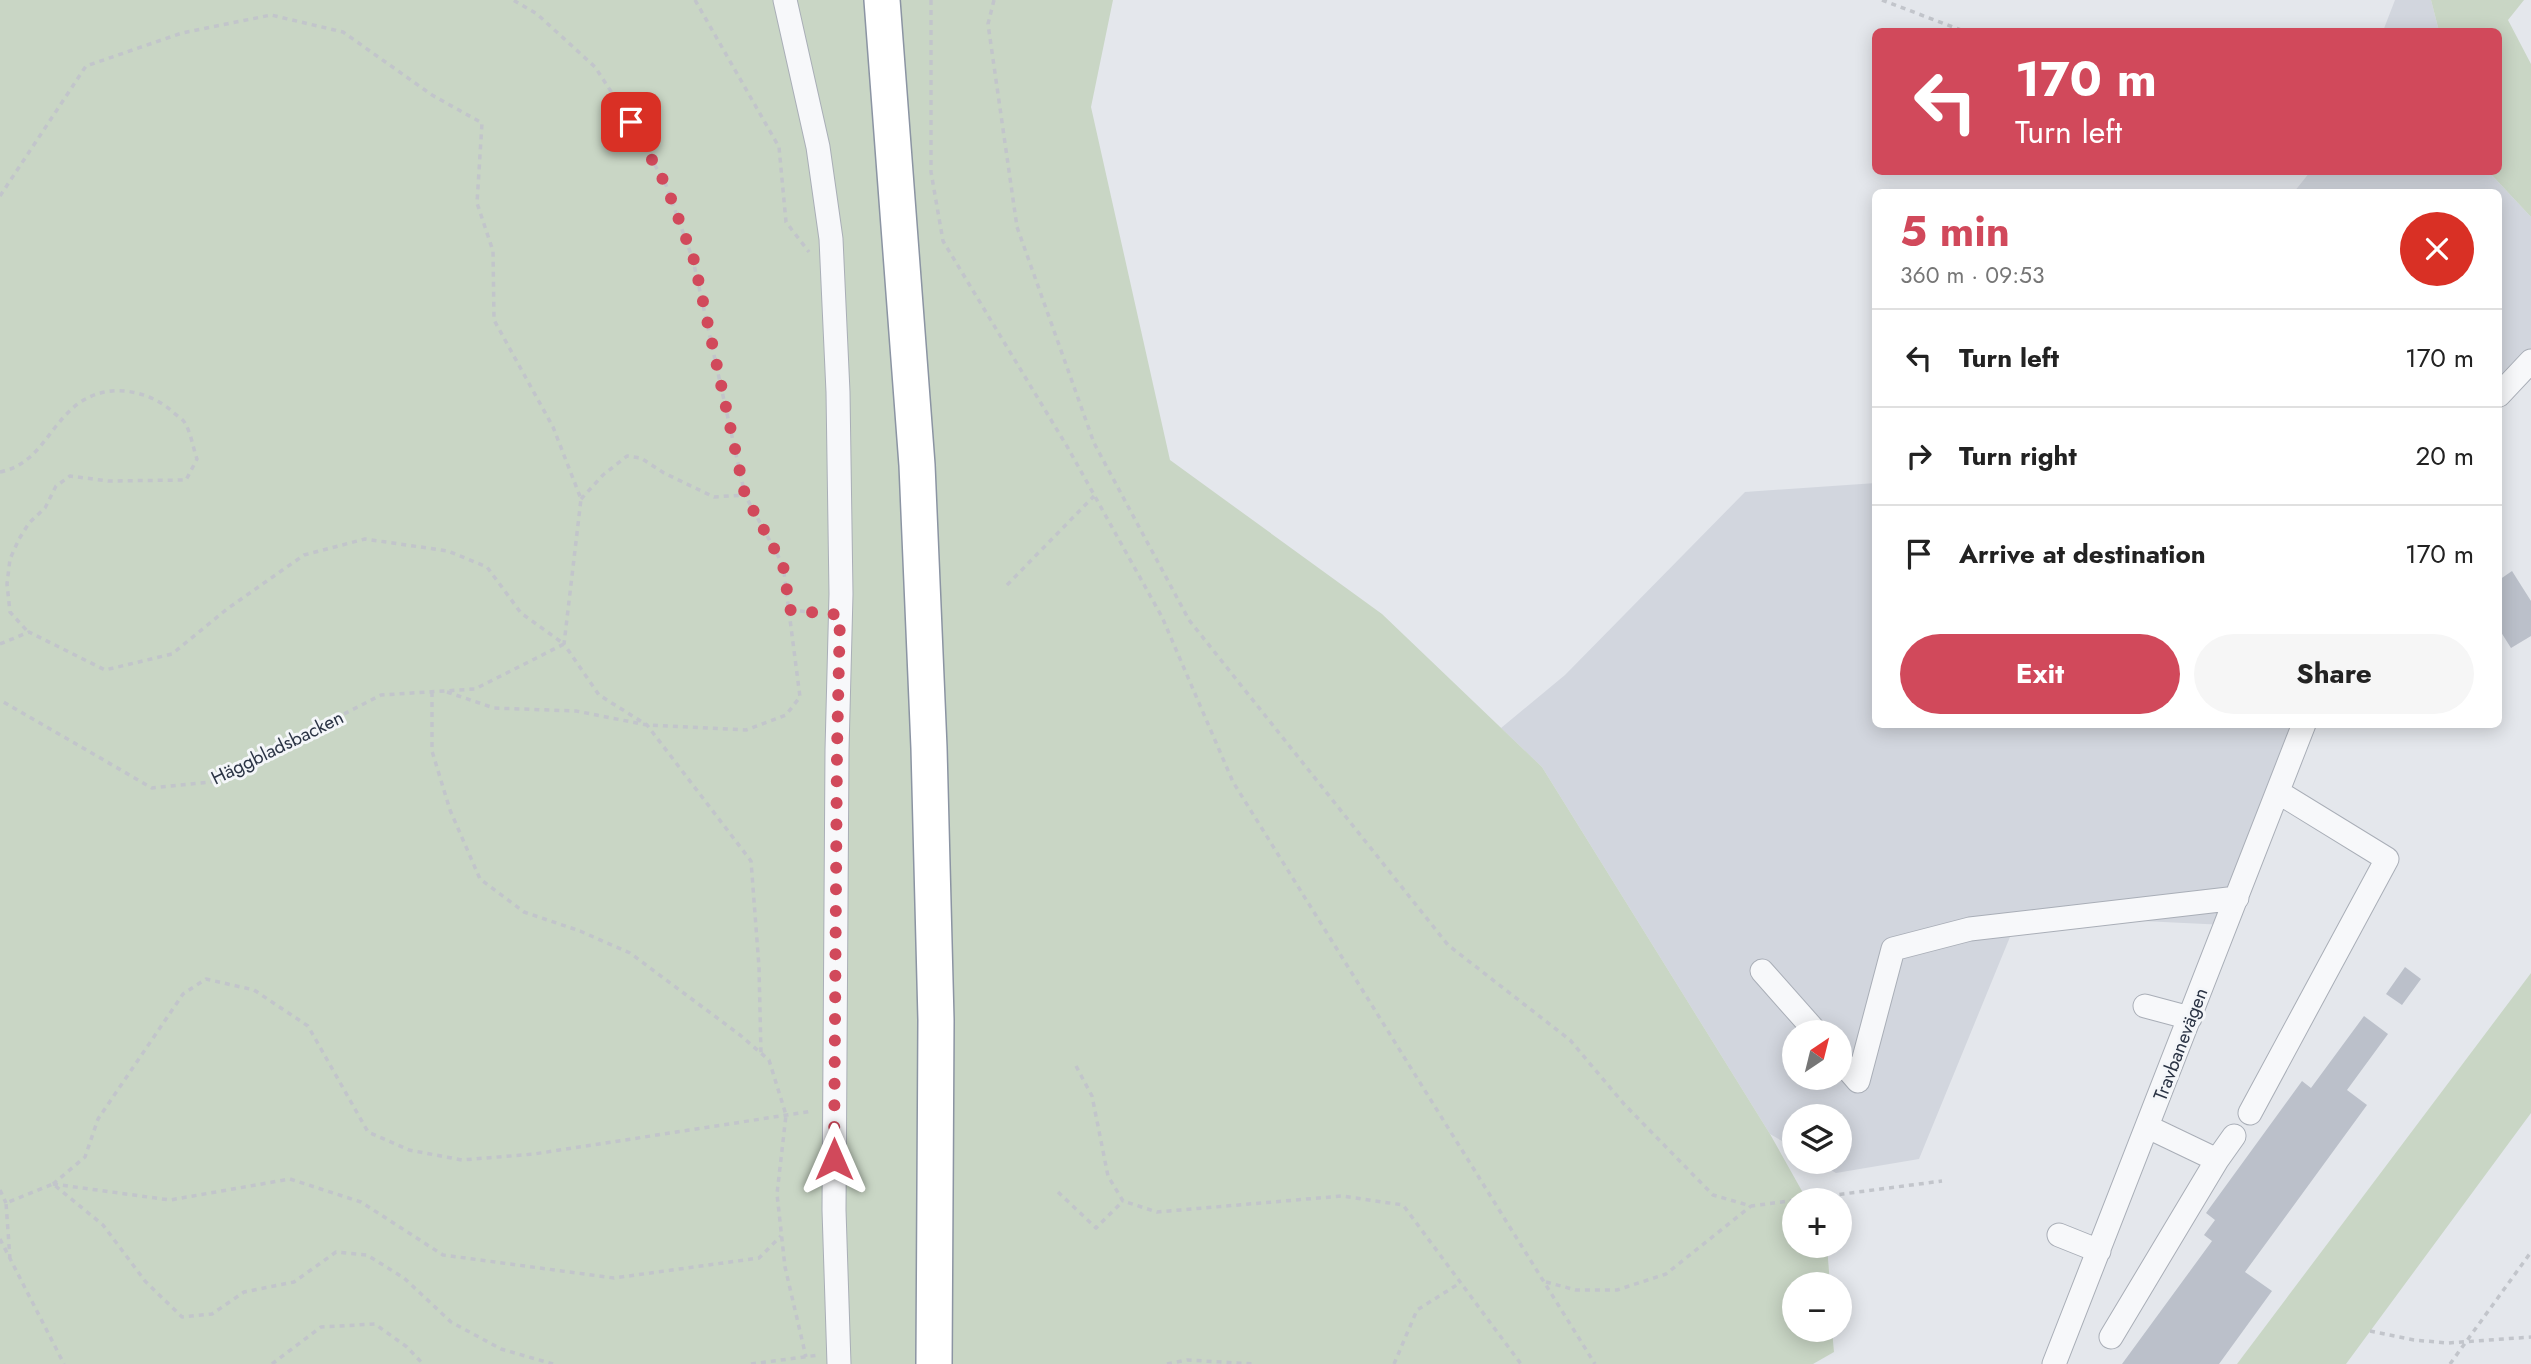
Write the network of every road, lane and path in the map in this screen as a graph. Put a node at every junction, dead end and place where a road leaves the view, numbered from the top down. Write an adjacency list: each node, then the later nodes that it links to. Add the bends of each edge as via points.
1 (513, 0): 15 (path, via 537,14 595,67 666,185 694,260)
2 (695, 0): 11 (path, via 779,147 786,222 810,253)
3 (785, 0): 11 (street, via 818,147)
4 (882, 0): 69 (highway, via 917,465 929,748 936,1020)
5 (905, 0): 70 (highway, via 922,204 945,625 956,1004)
6 (931, 0): 16 (path, via 931,172 943,241)
7 (993, 0): 50 (path, via 988,24 1017,227 1094,443 1189,621 1448,945 1570,1040 1624,1104 1713,1195)
8 (1882, 0): 9 (path)
9 (1956, 28)
10 (0, 196): 17 (path, via 86,66 182,33 271,15 342,32 432,95 482,123 477,203 493,251 494,320 553,427)
11 (833, 271): 20 (street)
12 (2531, 361): 13 (street)
13 (2502, 392)
14 (0, 472): 21 (path, via 32,458 80,402 111,391 144,393 160,401 185,422 197,459 186,480 108,481 70,476 56,486 10,559 10,612)
15 (745, 495): 17 (path, via 715,496 641,458 627,456); 19 (path, via 783,565)
16 (1094, 496): 18 (path); 57 (path, via 1162,617 1233,782)
17 (581, 499): 23 (path)
18 (1007, 585)
19 (790, 610): 20 (path); 27 (path, via 800,697 786,715 746,730)
20 (840, 615): 38 (street)
21 (29, 632): 22 (path); 23 (path, via 105,670 172,654 304,555 365,539 448,551 487,567 521,613)
22 (0, 644)
23 (564, 644): 24 (path, Häggbladsbacken, via 475,689); 27 (path, via 599,695)
24 (445, 691): 25 (path, Häggbladsbacken); 27 (path, via 494,708 576,711)
25 (432, 692): 26 (path, Häggbladsbacken, via 381,695 211,782 152,788); 35 (path, via 432,751 450,810 480,879 524,912 630,953)
26 (0, 700)
27 (648, 725): 35 (path, via 751,861)
28 (2302, 728): 29 (street, Travbanevägen)
29 (2278, 792): 30 (street, Travbanevägen); 39 (street, via 2387,859)
30 (2237, 898): 33 (street, Travbanevägen); 37 (street, via 1970,929 1893,949 1858,1081)
31 (1762, 971): 34 (street)
32 (2145, 1006): 33 (street)
33 (2190, 1018): 41 (street, Travbanevägen)
34 (1805, 1020)
35 (761, 1054): 40 (path, via 769,1060)
36 (1076, 1066): 48 (path, via 1092,1096 1108,1176)
37 (1852, 1074)
38 (834, 1109): 40 (path); 68 (street)
39 (2250, 1112)
40 (786, 1115): 45 (path, via 534,1154 462,1160 409,1150 368,1132 308,1026 254,990 206,979 183,994 106,1107 85,1157); 51 (path, via 777,1194)
41 (2148, 1127): 43 (street); 54 (street, Travbanevägen)
42 (2234, 1136): 43 (street)
43 (2217, 1160): 60 (street)
44 (1942, 1181): 50 (path)
45 (52, 1184): 49 (path); 51 (path, via 170,1200 290,1179 362,1202 443,1255 614,1278 759,1258); 66 (path, via 103,1225 145,1281 182,1317 212,1314 244,1292 294,1282 336,1252 367,1255 404,1278 450,1322 501,1349)
46 (0, 1189): 49 (path)
47 (1058, 1192): 48 (path, via 1096,1228)
48 (1123, 1201): 58 (path, via 1157,1212 1342,1196 1403,1205)
49 (6, 1203): 56 (path)
50 (1751, 1206): 57 (path, via 1666,1274 1617,1290 1576,1290)
51 (781, 1236): 67 (path, via 806,1357)
52 (2059, 1236): 54 (street)
53 (0, 1239): 56 (path)
54 (2099, 1251): 76 (street, Travbanevägen)
55 (2531, 1252): 62 (path)
56 (10, 1259): 63 (path)
57 (1545, 1282): 75 (path)
58 (1461, 1283): 73 (path, via 1417,1310); 74 (path)
59 (2370, 1331): 62 (path, via 2414,1340)
60 (2111, 1337)
61 (2531, 1337): 62 (path)
62 (2466, 1342): 77 (path)
63 (64, 1364)
64 (272, 1364): 65 (path, via 321,1327 374,1324)
65 (423, 1364)
66 (553, 1364)
67 (751, 1364)
68 (839, 1364)
69 (934, 1364)
70 (957, 1364)
71 (1167, 1364): 72 (path, via 1187,1360)
72 (1254, 1364)
73 (1394, 1364)
74 (1521, 1364)
75 (1595, 1364)
76 (2054, 1364)
77 (2450, 1364)

